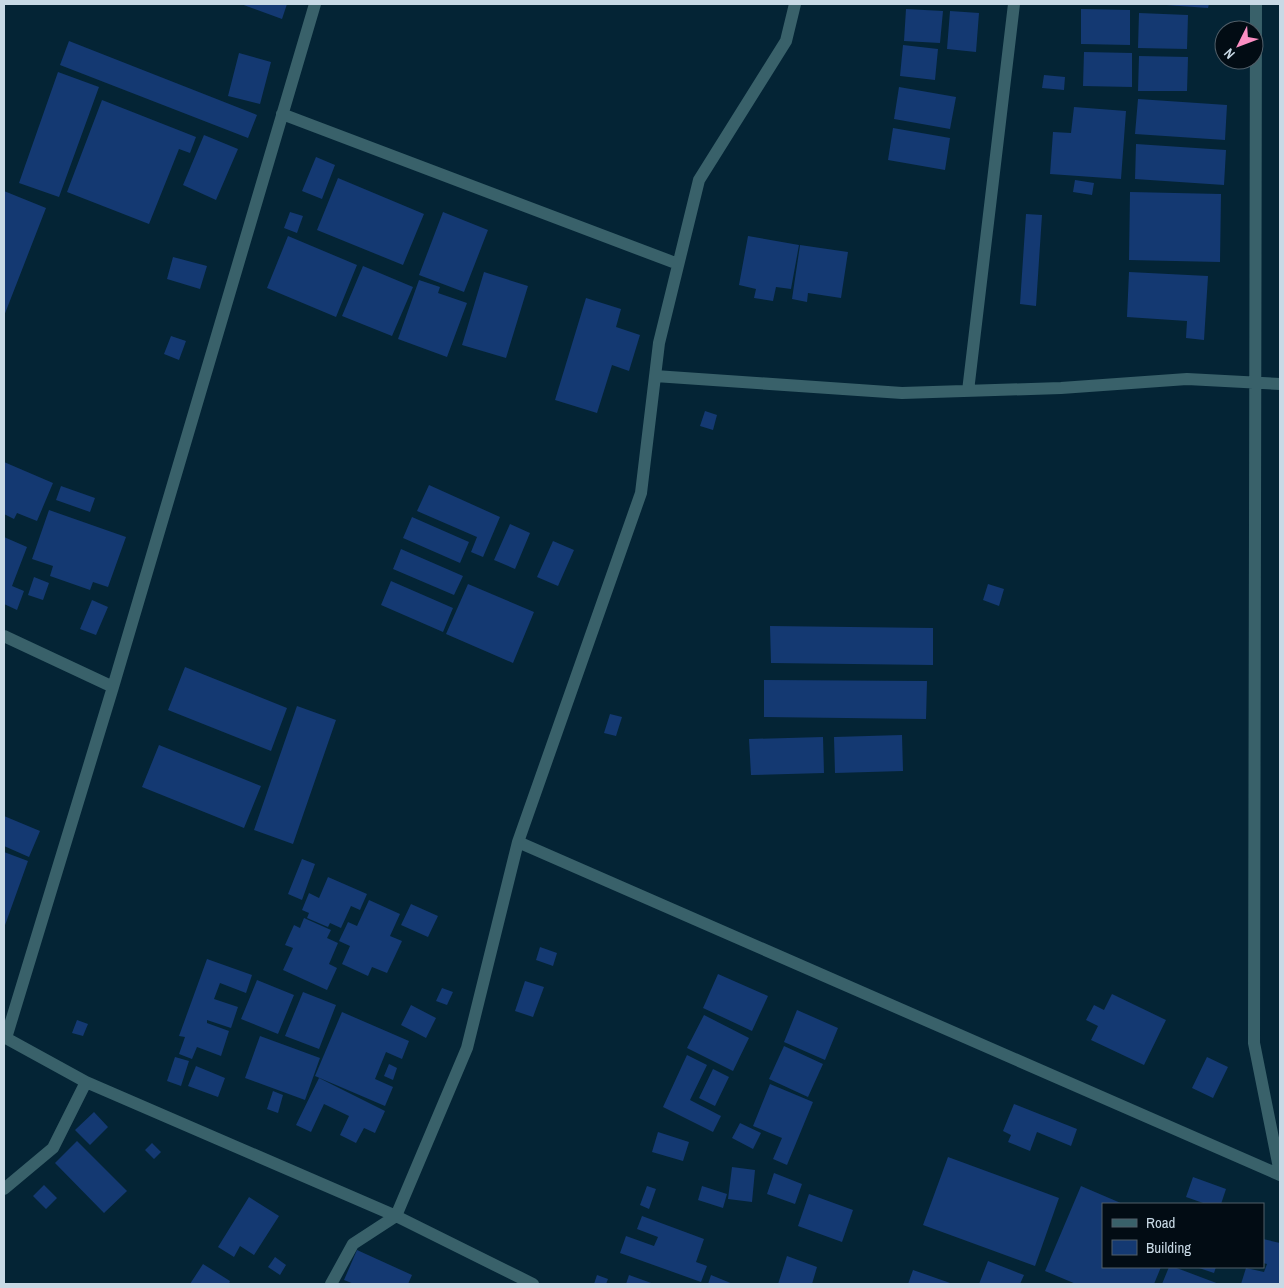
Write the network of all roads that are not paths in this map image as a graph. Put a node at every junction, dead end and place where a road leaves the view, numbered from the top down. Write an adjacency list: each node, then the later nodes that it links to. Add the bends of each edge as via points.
1 (315, 4): 5 (street)
2 (795, 4): 6 (street, via 786,40 699,180)
3 (1014, 4): 10 (street)
4 (1256, 4): 8 (street)
5 (282, 114): 6 (street); 12 (street)
6 (678, 264): 7 (street, via 659,343)
7 (655, 376): 10 (street, via 902,393); 13 (street, via 642,493)
8 (1255, 382): 9 (street); 10 (street, via 1187,378 1061,388); 16 (street, via 1254,1043)
9 (1280, 384)
10 (968, 391)
11 (4, 636): 12 (street)
12 (113, 687): 14 (street)
13 (518, 842): 16 (street); 18 (street, via 467,1048)
14 (5, 1037): 15 (street)
15 (86, 1082): 17 (street, via 53,1148); 18 (street)
16 (1280, 1174)
17 (4, 1189)
18 (396, 1216): 19 (street, via 353,1244); 20 (street)
19 (331, 1284)
20 (533, 1284)

